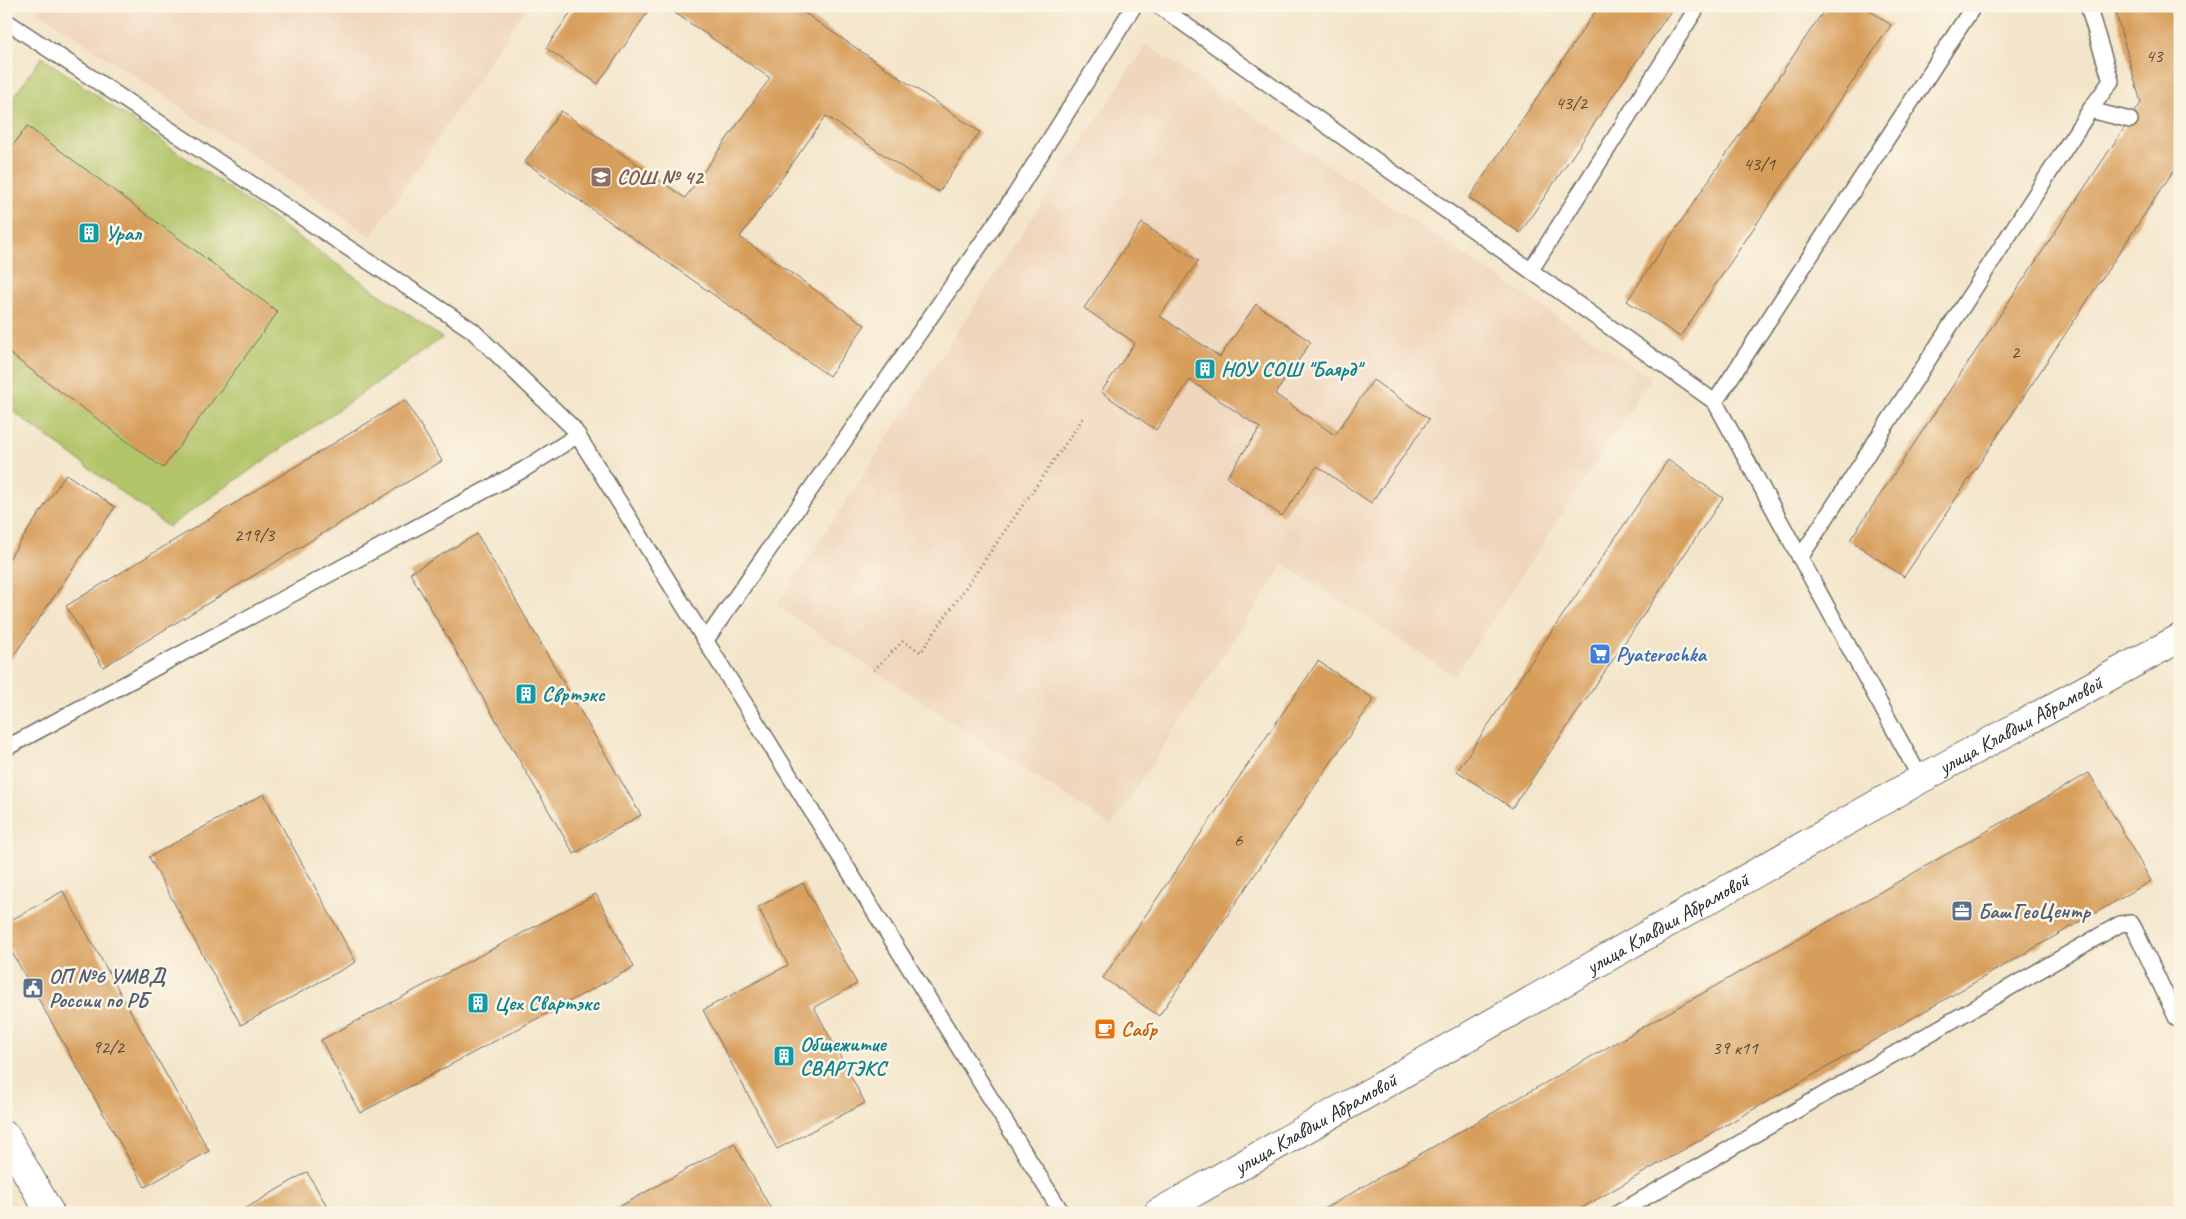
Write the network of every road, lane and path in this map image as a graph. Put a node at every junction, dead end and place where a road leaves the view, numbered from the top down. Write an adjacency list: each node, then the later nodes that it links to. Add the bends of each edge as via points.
1 (1134, 6): 15 (lane, via 1015,195)
2 (1159, 6): 9 (lane)
3 (1698, 6): 9 (lane)
4 (1966, 6): 10 (lane, via 1971,10)
5 (2088, 6): 7 (lane, via 2111,82)
6 (6, 21): 12 (lane, via 472,330)
7 (2090, 110): 8 (lane); 13 (lane)
8 (2130, 120)
9 (1531, 270): 10 (lane)
10 (1716, 402): 13 (lane)
11 (1084, 417): 16 (path, via 921,652 903,640)
12 (578, 435): 15 (lane); 17 (lane, via 523,470)
13 (1800, 558): 18 (lane)
14 (2180, 638): 18 (street, улица Клавдии Абрамовой)
15 (706, 640): 23 (lane)
16 (874, 670)
17 (6, 748)
18 (1921, 779): 21 (street, улица Клавдии Абрамовой)
19 (2180, 1020): 24 (lane, via 2131,923 2120,924)
20 (6, 1136): 22 (street)
21 (1163, 1211)
22 (50, 1213)
23 (1062, 1213)
24 (1618, 1213)

